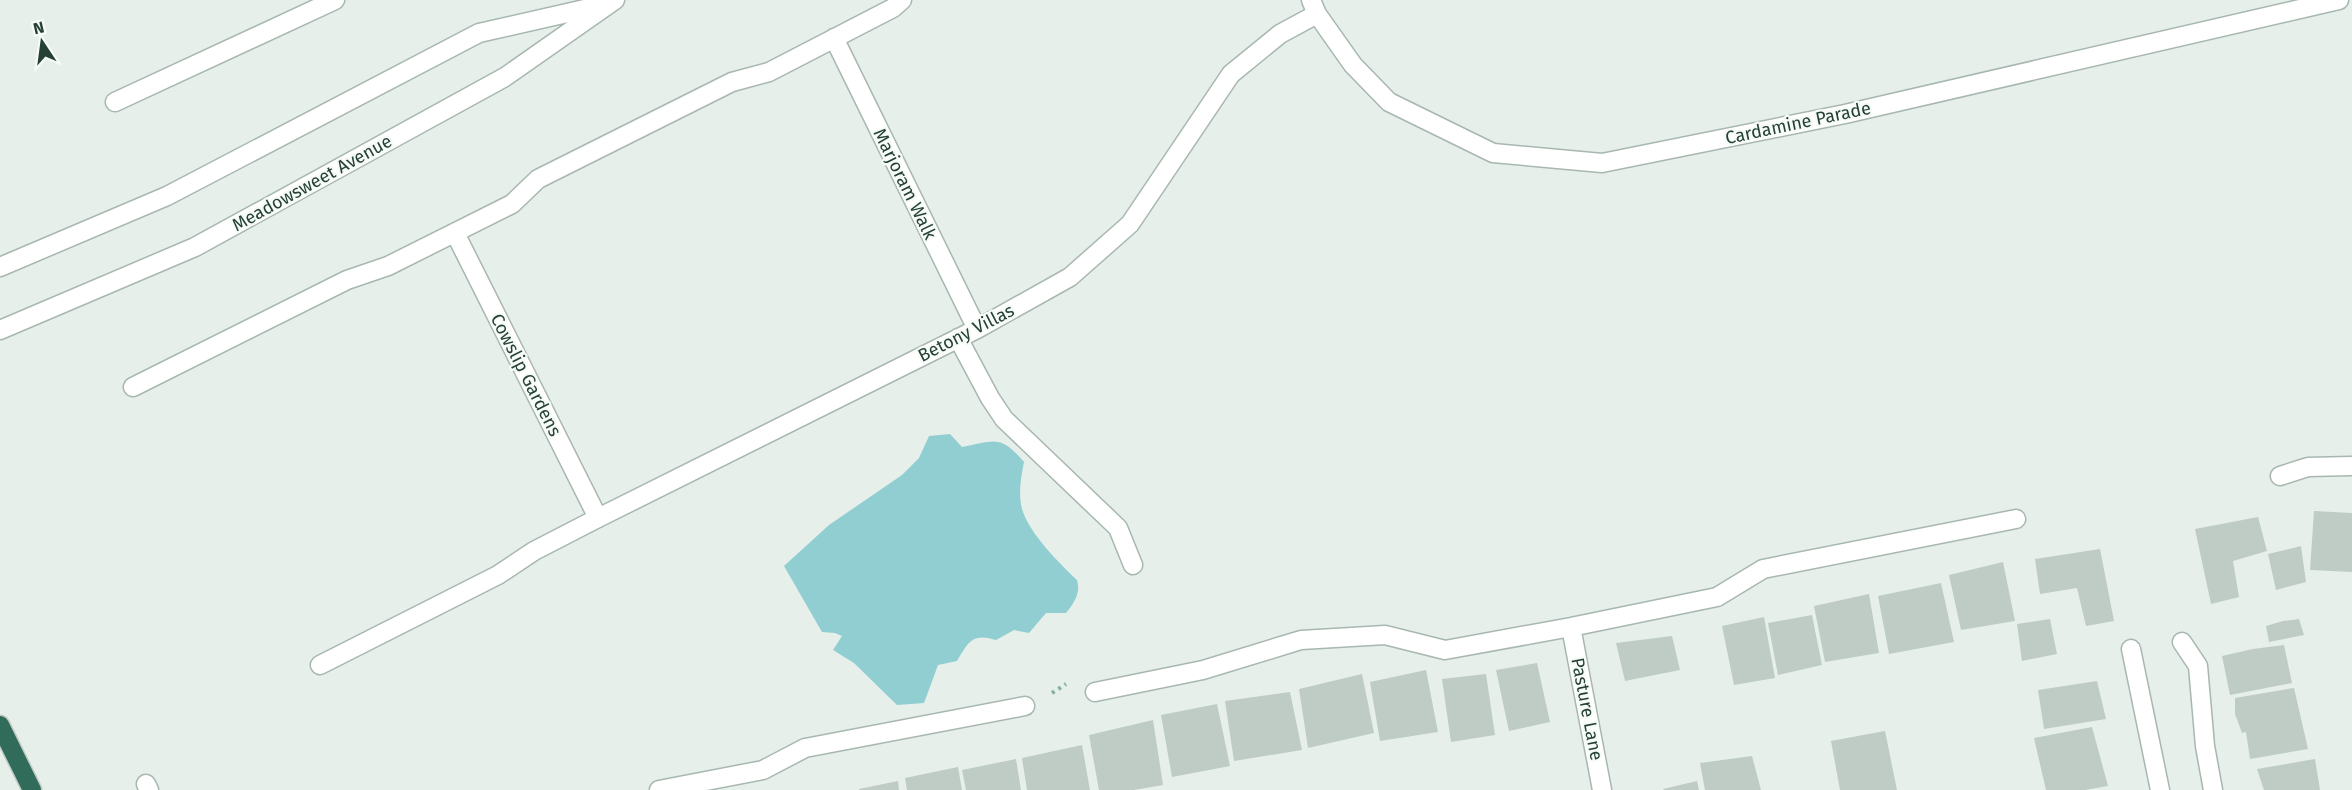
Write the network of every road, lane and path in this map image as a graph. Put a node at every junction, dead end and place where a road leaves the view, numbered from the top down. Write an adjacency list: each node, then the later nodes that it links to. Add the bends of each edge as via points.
1 (335, 0): 7 (street)
2 (2339, 0): 5 (street, Cardamine Parade, via 1845,114 1602,163 1493,153 1389,102 1353,65)
3 (611, 2): 9 (street, Meadowsweet Avenue, via 479,33 167,196); 11 (street, Meadowsweet Avenue, via 505,77 195,247)
4 (897, 4): 6 (street)
5 (1314, 7): 10 (street, Betony Villas, via 1231,74 1130,224 1070,277)
6 (834, 38): 8 (street, via 769,72 732,81 538,179 512,204); 10 (street, Marjoram Walk)
7 (115, 102)
8 (455, 232): 13 (street, via 388,266 347,280); 16 (street, Cowslip Gardens)
9 (0, 267)
10 (977, 329): 12 (street, Betony Villas)
11 (0, 330)
12 (958, 338): 16 (street, Betony Villas); 18 (street, via 1004,419 1118,528)
13 (134, 387)
14 (2352, 466): 15 (street, via 2308,467)
15 (2280, 476)
16 (598, 518): 22 (street, Betony Villas)
17 (2016, 519): 19 (street, via 1762,569 1717,597)
18 (1133, 565)
19 (1571, 627): 23 (street, via 1445,650 1385,635 1301,640 1203,670); 28 (street, Pasture Lane)
20 (2182, 642): 30 (street, via 2198,666)
21 (2131, 650): 29 (street)
22 (320, 665)
23 (1095, 692)
24 (1025, 706): 27 (street, via 805,748 763,770)
25 (0, 725): 26 (highway)
26 (32, 790)
27 (659, 790)
28 (1602, 790)
29 (2160, 790)
30 (2213, 790)

